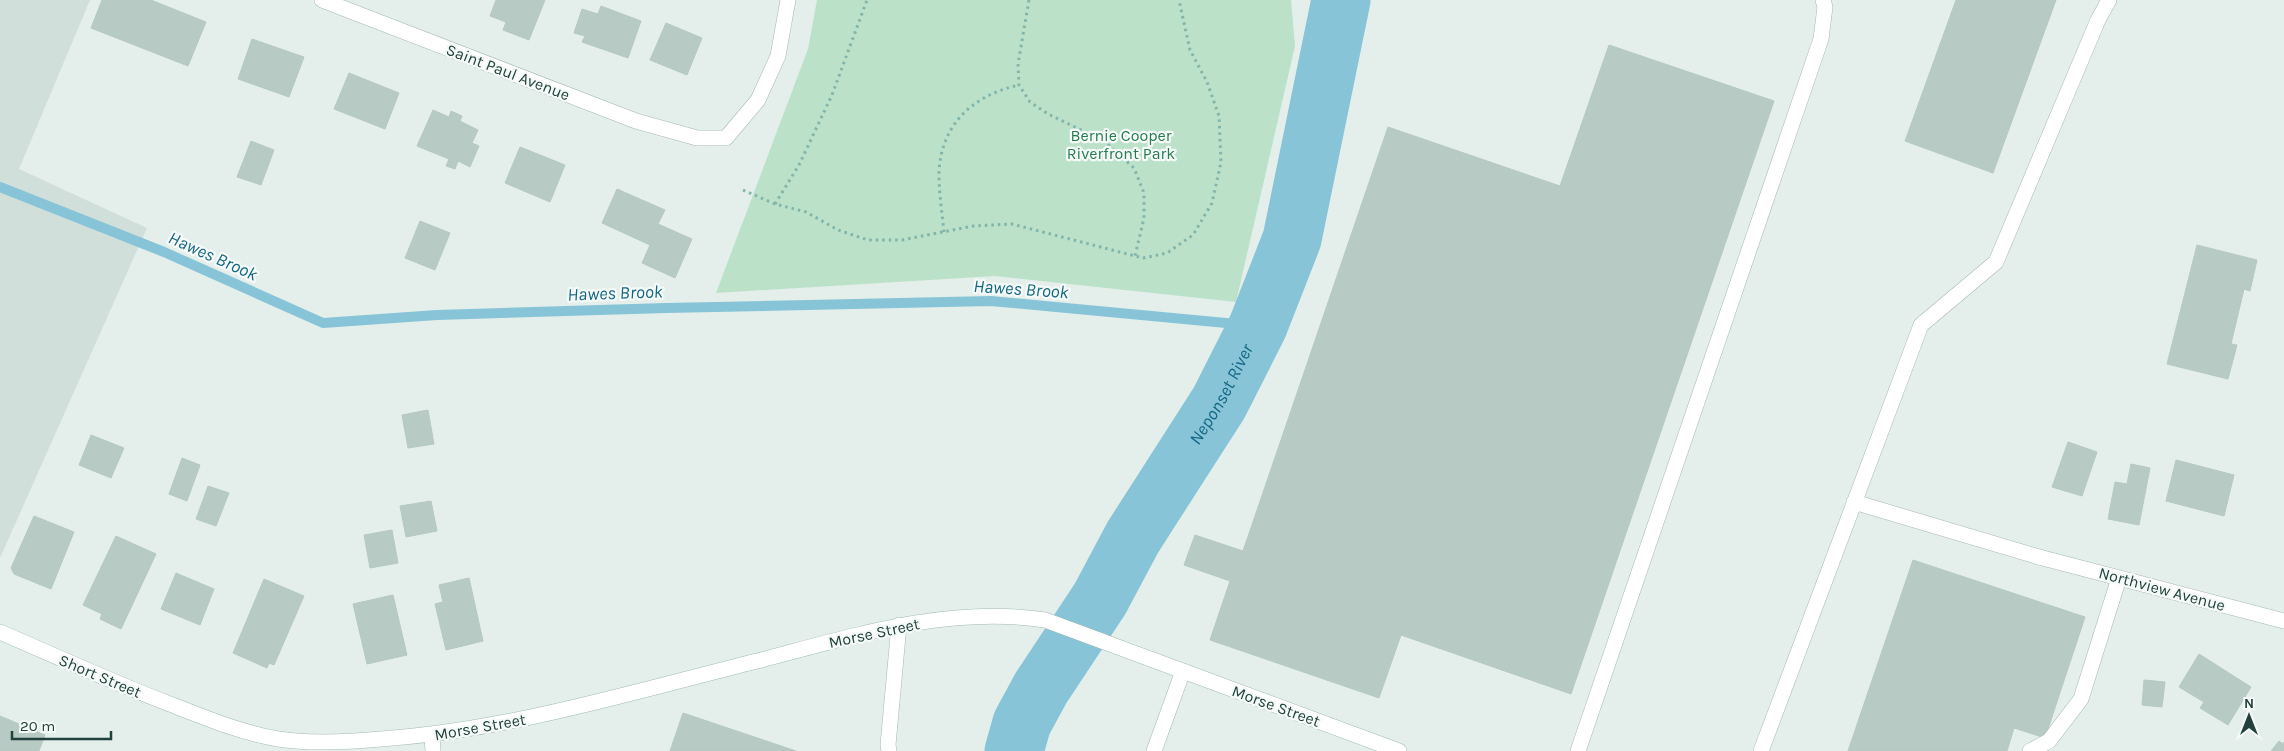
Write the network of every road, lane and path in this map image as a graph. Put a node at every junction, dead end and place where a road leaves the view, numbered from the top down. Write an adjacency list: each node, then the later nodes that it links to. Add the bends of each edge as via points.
1 (322, 0): 2 (street, Saint Paul Avenue, via 636,122 697,138 726,138 758,100 778,56)
2 (788, 0)
3 (867, 0): 10 (path, via 832,95 799,164)
4 (1029, 0): 8 (path, via 1018,64)
5 (1179, 0): 12 (path, via 1190,50 1207,82 1219,116 1221,162 1212,203 1193,235 1167,253 1143,258)
6 (1823, 0): 24 (street, via 1821,39)
7 (2109, 0): 13 (street, via 1996,262 1921,325)
8 (1019, 85): 11 (path, via 991,94 962,113 946,136 939,173); 12 (path, via 1030,102 1104,140 1134,168 1144,193 1144,218)
9 (743, 190): 10 (path)
10 (775, 204): 11 (path, via 806,212 838,230 868,240 902,240)
11 (944, 232): 12 (path, via 973,226 1012,224)
12 (1136, 256)
13 (1854, 502): 14 (street, Northview Avenue, via 2039,558); 25 (street)
14 (2120, 578): 15 (street, Northview Avenue); 26 (street, via 2081,699 2049,741)
15 (2284, 621)
16 (899, 625): 18 (street, Morse Street, via 1014,615 1045,620); 19 (street, Morse Street); 21 (street)
17 (0, 632): 20 (street, Short Street, via 217,723 278,739)
18 (1183, 671): 22 (street); 23 (street, Morse Street)
19 (432, 743): 20 (street, Morse Street)
20 (344, 746)
21 (889, 751)
22 (1154, 751)
23 (1399, 751)
24 (1578, 751)
25 (1761, 751)
26 (2030, 751)

